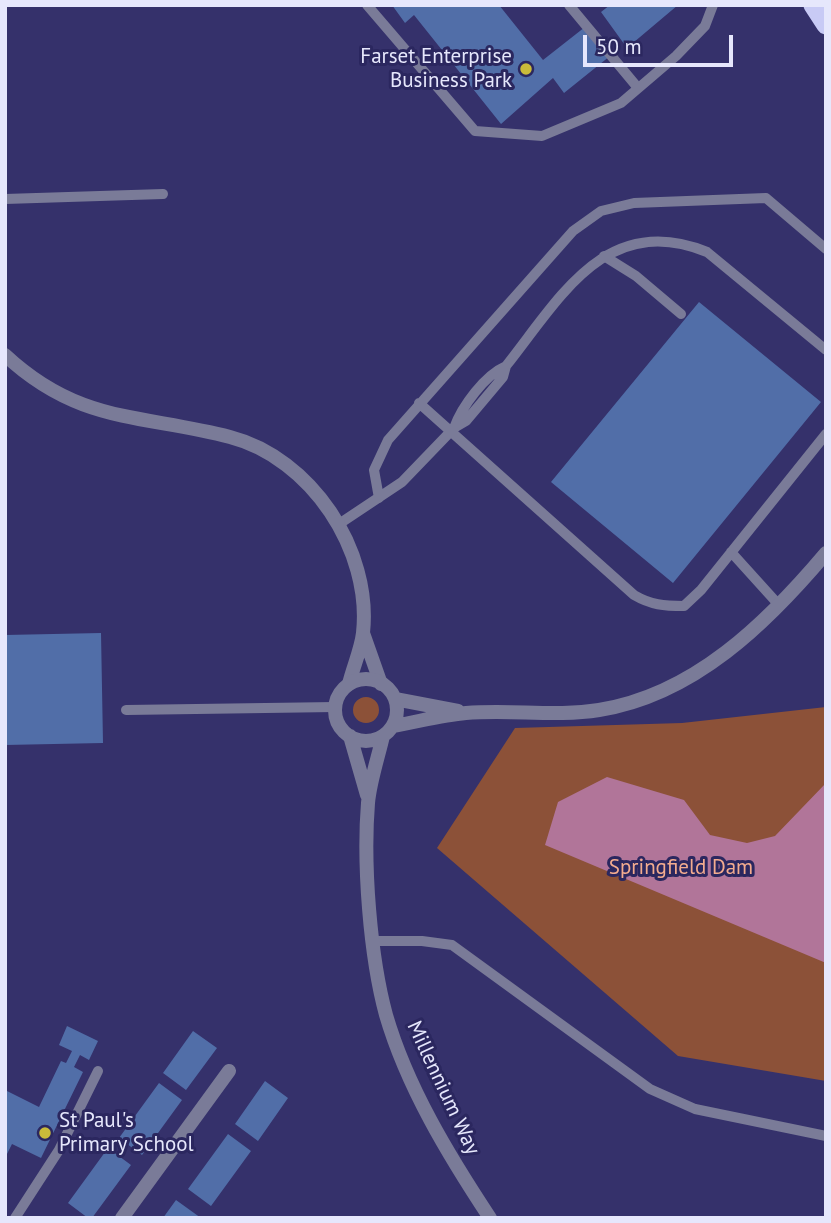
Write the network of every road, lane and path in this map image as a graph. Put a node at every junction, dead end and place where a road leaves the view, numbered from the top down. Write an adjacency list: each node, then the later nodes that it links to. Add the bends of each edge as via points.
1 (368, 5): 6 (lane, via 475,131 542,136 621,103)
2 (569, 5): 6 (lane)
3 (713, 5): 6 (lane, via 705,26)
4 (813, 5): 5 (highway)
5 (826, 25)
6 (638, 88)
7 (163, 194): 8 (lane)
8 (5, 199)
9 (826, 249): 15 (lane, via 766,198 634,203 601,211 573,231)
10 (604, 256): 11 (lane, via 636,275); 13 (lane, via 648,240 686,244 707,252); 16 (lane, via 580,273 506,366 503,377 466,421)
11 (681, 314)
12 (826, 333): 13 (lane)
13 (822, 347)
14 (5, 355): 19 (street, via 47,389 92,409 232,437 276,457 308,483)
15 (419, 403): 16 (lane); 18 (lane, via 380,451 374,470)
16 (451, 430): 18 (lane, via 402,482); 20 (lane, via 634,595 652,605 684,606)
17 (826, 434): 20 (lane)
18 (379, 498): 19 (lane)
19 (339, 524): 23 (street, via 353,556 362,596)
20 (731, 552): 22 (lane)
21 (826, 553): 22 (street)
22 (778, 604): 29 (street, via 712,664 656,695 599,710)
23 (363, 633): 24 (street); 25 (street)
24 (349, 684): 25 (street, via 362,679); 27 (street)
25 (381, 684): 26 (street)
26 (395, 699): 29 (street); 30 (street, via 397,713)
27 (335, 707): 28 (lane); 31 (street, via 337,721)
28 (126, 710)
29 (466, 713): 30 (street)
30 (388, 731): 31 (street, via 370,741); 32 (street, Millennium Way)
31 (350, 736): 32 (street, Millennium Way)
32 (368, 800): 33 (street, Millennium Way, via 368,888)
33 (374, 941): 36 (lane, via 452,945 650,1089 695,1109); 39 (street, Millennium Way, via 386,1014 416,1091)
34 (98, 1070): 37 (lane, via 59,1150)
35 (229, 1071): 38 (street)
36 (826, 1136)
37 (15, 1218)
38 (122, 1218)
39 (490, 1218)

